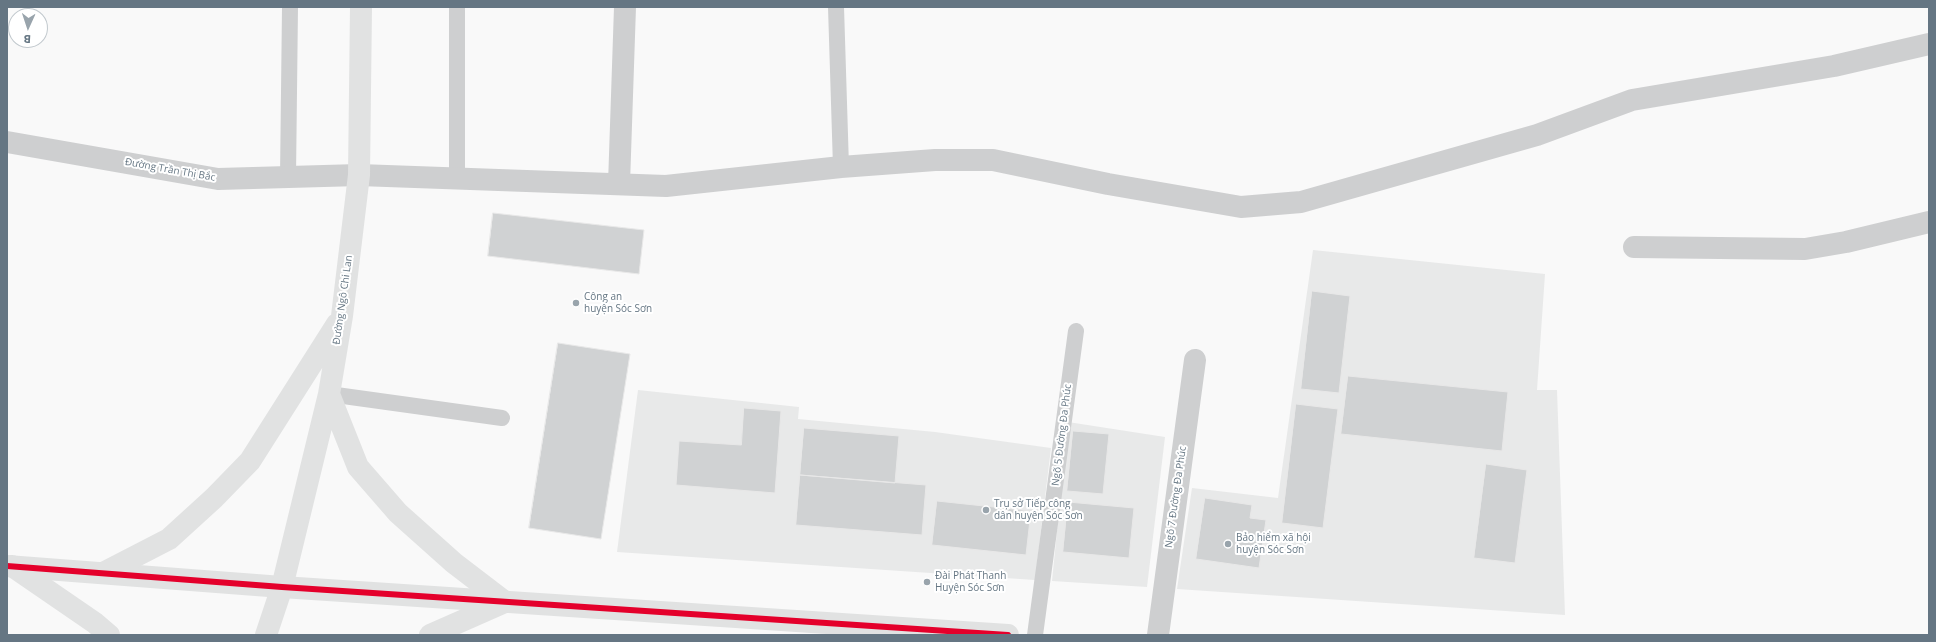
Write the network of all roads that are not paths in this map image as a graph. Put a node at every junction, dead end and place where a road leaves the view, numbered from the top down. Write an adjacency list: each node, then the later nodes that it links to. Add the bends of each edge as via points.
1 (290, 7): 10 (lane)
2 (361, 7): 9 (main road, Đường Ngô Chi Lan)
3 (457, 7): 11 (lane)
4 (625, 7): 12 (street)
5 (836, 7): 8 (lane)
6 (1929, 44): 8 (street, Đường Trần Thị Bắc, via 1834,66 1632,100 1537,135 1301,202 1241,207 1108,184 993,160 935,160)
7 (7, 142): 10 (street, Đường Trần Thị Bắc, via 218,179)
8 (841, 167): 12 (street, Đường Trần Thị Bắc, via 666,186)
9 (359, 175): 10 (street, Đường Trần Thị Bắc); 11 (street, Đường Trần Thị Bắc); 15 (main road, Đường Ngô Chi Lan)
10 (288, 177)
11 (457, 178): 12 (street, Đường Trần Thị Bắc)
12 (619, 184)
13 (1929, 222): 14 (street, via 1805,249)
14 (1634, 247)
15 (342, 316): 18 (main road, Đường Ngô Chi Lan); 21 (main road, via 250,461 169,539)
16 (1076, 331): 28 (lane, Ngõ 5 Đường Đa Phúc)
17 (1195, 360): 29 (street, Ngõ 7 Đường Đa Phúc)
18 (329, 394): 19 (lane); 22 (main road, Đường Ngô Chi Lan); 23 (main road, via 358,467 398,513 454,563)
19 (502, 418)
20 (10, 566): 21 (main road); 24 (main road)
21 (105, 572): 22 (main road)
22 (282, 587): 23 (main road); 25 (main road, Đường Ngô Chi Lan)
23 (505, 602): 26 (main road); 27 (main road)
24 (109, 635)
25 (266, 635)
26 (430, 635)
27 (1008, 635)
28 (1035, 635)
29 (1158, 635)

